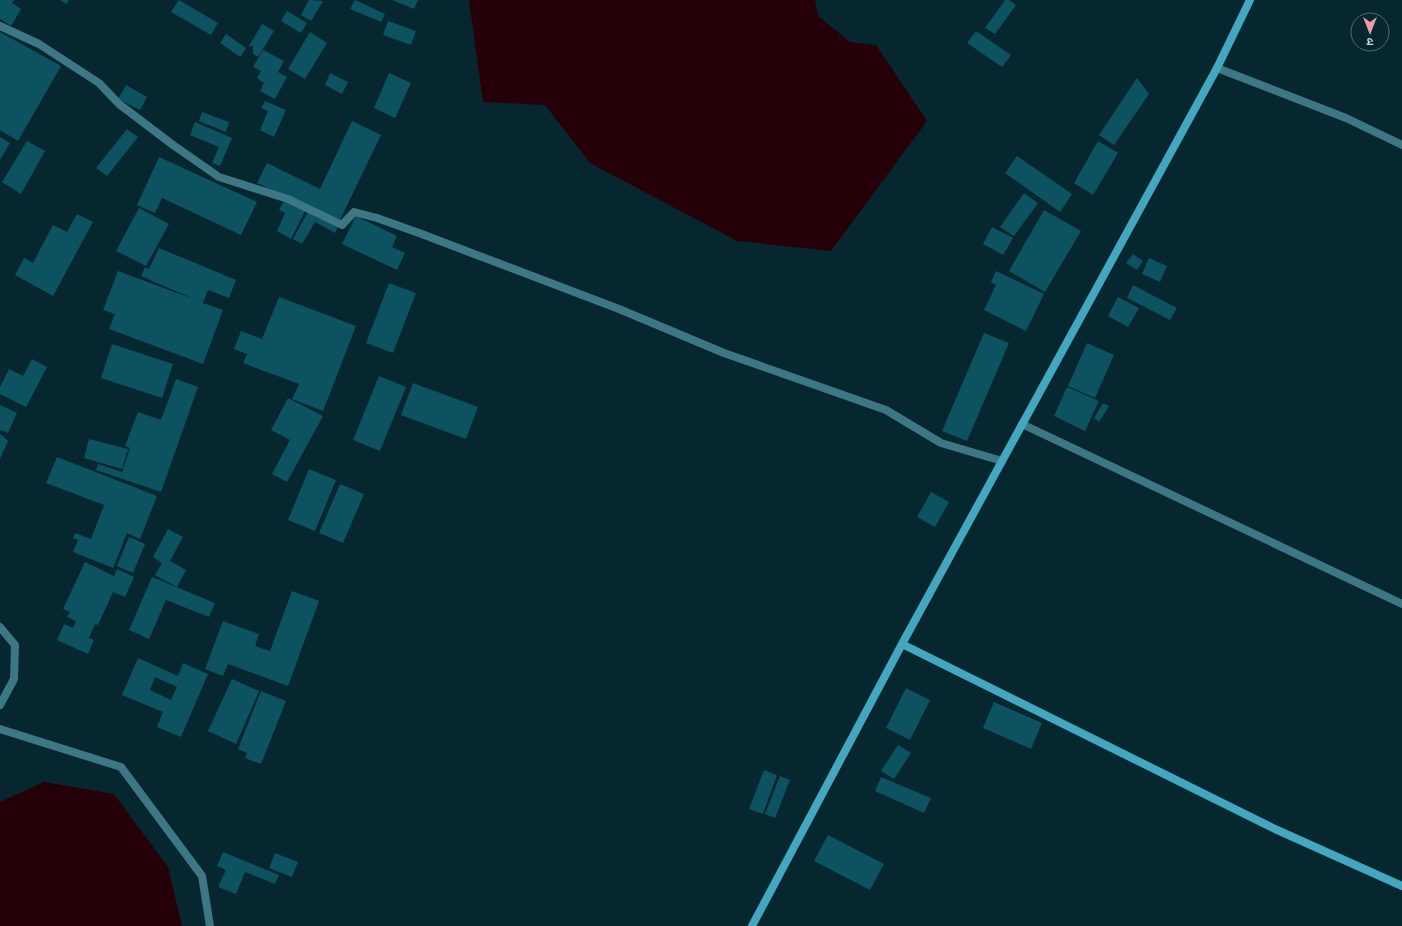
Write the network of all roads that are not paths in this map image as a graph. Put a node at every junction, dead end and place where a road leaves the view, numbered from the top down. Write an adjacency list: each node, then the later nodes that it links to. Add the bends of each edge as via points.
1 (1250, 0): 3 (main road)
2 (0, 26): 6 (street, via 39,44 99,83 119,104 219,177 288,199 342,225 354,212 419,233 619,309 724,353 886,410 941,443)
3 (1217, 68): 4 (street, via 1346,118); 5 (main road)
4 (1402, 145)
5 (1022, 424): 6 (main road); 7 (street)
6 (1002, 461): 9 (main road)
7 (1402, 604)
8 (0, 627): 10 (street, via 15,645 14,679)
9 (902, 644): 12 (main road, via 1275,829); 14 (main road)
10 (0, 705)
11 (0, 729): 13 (street, via 121,767 202,876)
12 (1402, 886)
13 (210, 926)
14 (752, 926)

